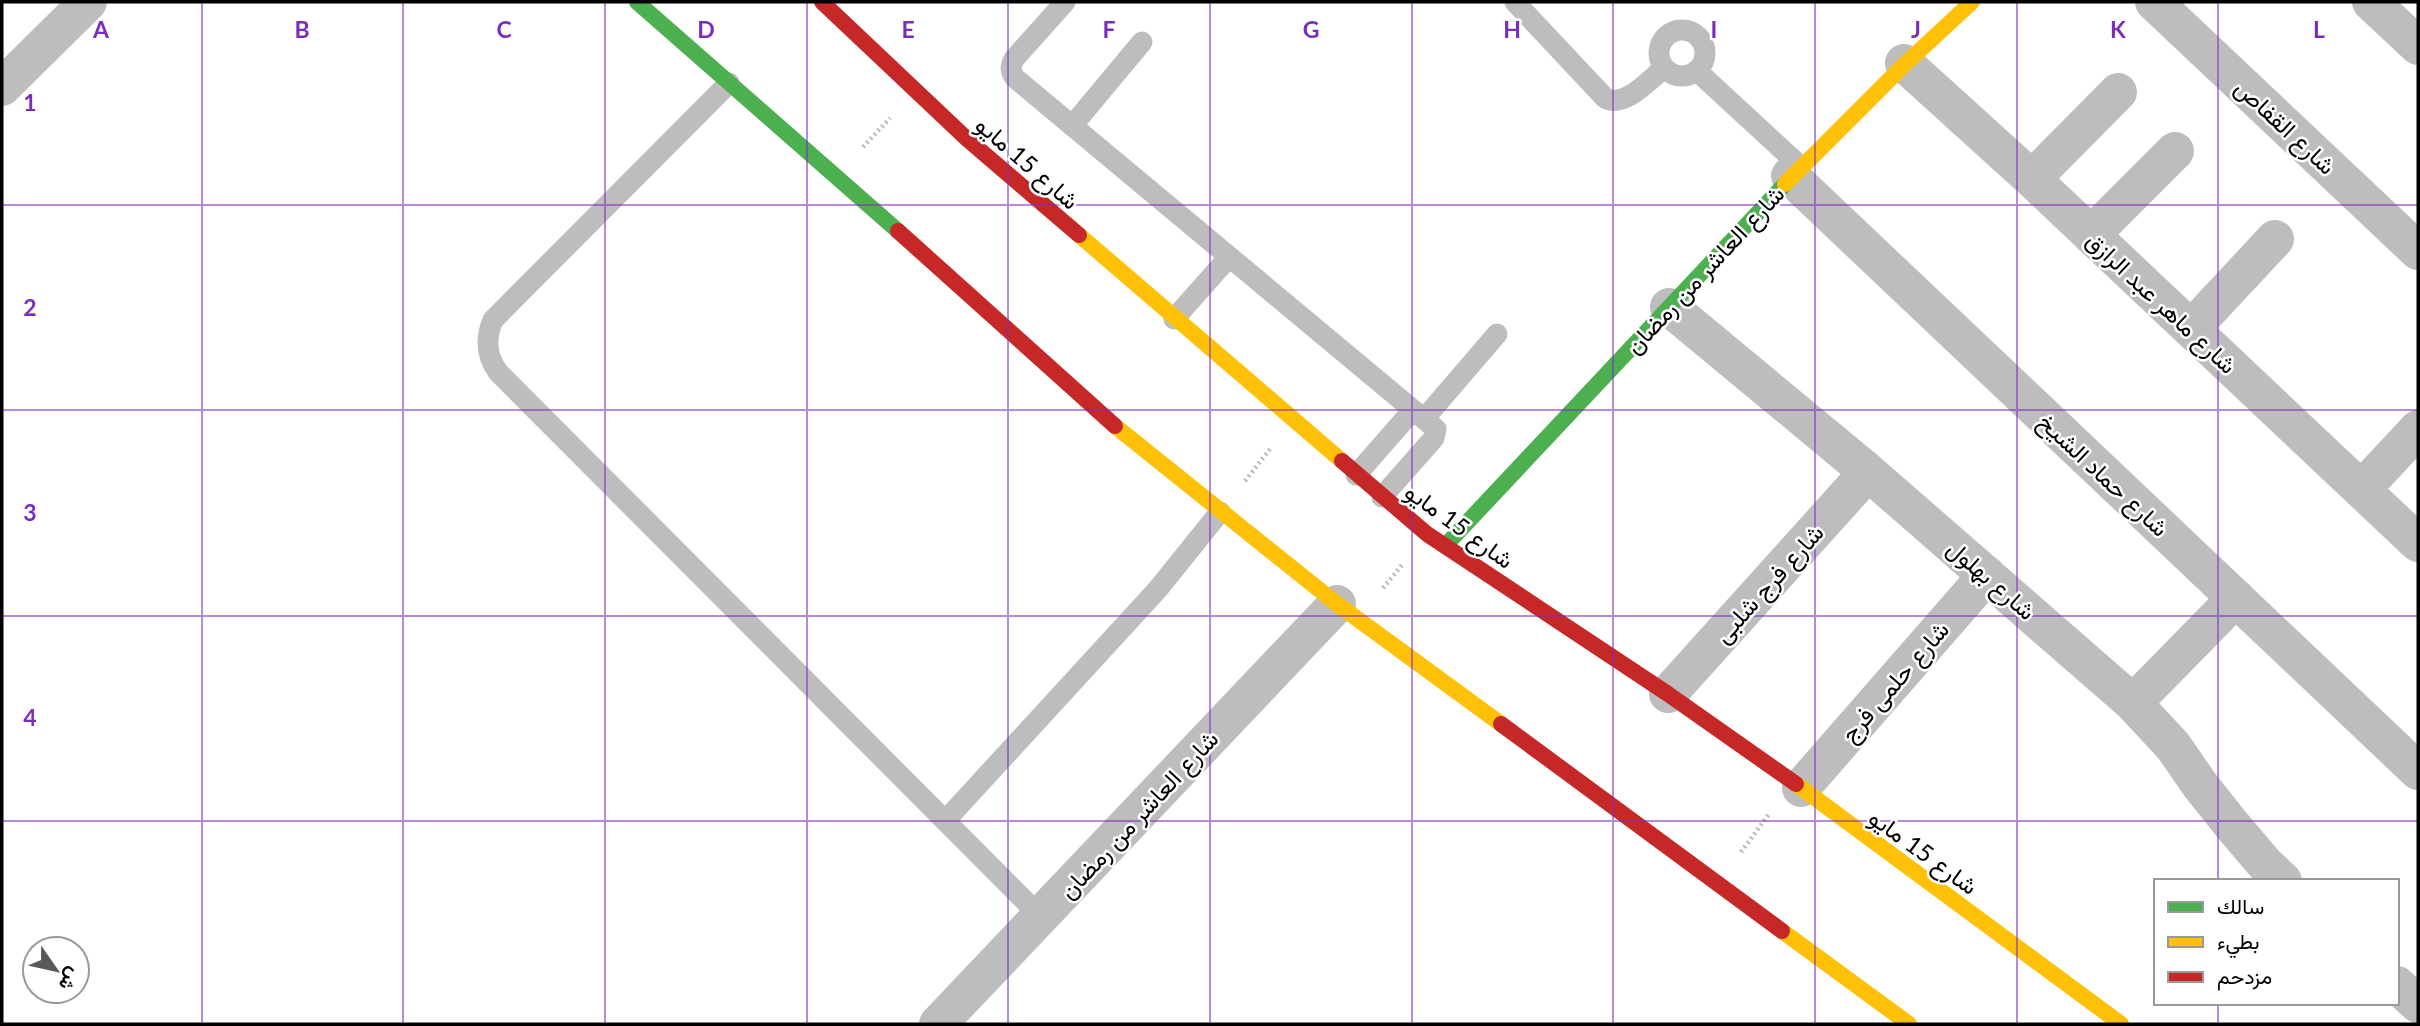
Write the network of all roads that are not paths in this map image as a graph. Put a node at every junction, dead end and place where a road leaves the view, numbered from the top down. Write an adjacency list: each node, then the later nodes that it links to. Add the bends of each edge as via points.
1 (88, 2): 15 (street)
2 (637, 2): 14 (main road)
3 (822, 2): 26 (main road, شارع 15 مايو, via 967,139)
4 (1065, 2): 17 (lane, via 1014,59 1011,72)
5 (1515, 2): 12 (lane, via 1611,101 1623,100)
6 (1972, 2): 11 (main road, شارع العاشر من رمضان)
7 (2154, 2): 23 (street, شارع القفاص)
8 (2371, 2): 10 (street)
9 (1142, 42): 17 (lane)
10 (2418, 46)
11 (1904, 63): 19 (main road, شارع العاشر من رمضان); 20 (street, شارع ماهر عبد الرازق)
12 (1664, 68): 13 (lane, via 1674,75); 13 (lane, via 1659,57 1666,35 1690,31 1705,49)
13 (1697, 71): 19 (lane)
14 (729, 83): 35 (main road, via 1097,411); 45 (lane, via 501,312 489,330 488,352 498,372)
15 (2, 87)
16 (2118, 92): 20 (street)
17 (1072, 126): 24 (lane)
18 (2175, 151): 21 (street)
19 (1795, 171): 25 (main road, شارع العاشر من رمضان); 39 (street, شارع حماد الشيخ)
20 (2032, 179): 21 (street, شارع ماهر عبد الرازق)
21 (2091, 235): 27 (street, شارع ماهر عبد الرازق)
22 (2275, 239): 27 (street)
23 (2418, 251)
24 (1229, 257): 26 (lane); 29 (lane)
25 (1669, 307): 31 (street, شارع بهلول); 37 (main road, شارع العاشر من رمضان)
26 (1174, 319): 32 (main road, شارع 15 مايو)
27 (2191, 329): 33 (street, شارع ماهر عبد الرازق)
28 (1497, 334): 29 (lane)
29 (1418, 415): 32 (lane); 34 (lane, via 1436,429 1434,438)
30 (2418, 429): 33 (street)
31 (1868, 472): 38 (street, شارع بهلول); 41 (street, شارع فرج شلبى)
32 (1356, 475): 34 (main road, شارع 15 مايو)
33 (2362, 489): 36 (street, شارع ماهر عبد الرازق)
34 (1382, 497): 37 (main road, شارع 15 مايو)
35 (1220, 512): 40 (main road); 45 (lane, via 1158,589)
36 (2418, 543)
37 (1445, 546): 41 (main road, شارع 15 مايو)
38 (1987, 575): 42 (street, شارع بهلول); 44 (street, شارع حلمى فرج)
39 (2236, 598): 42 (street); 43 (street, شارع حماد الشيخ)
40 (1348, 611): 47 (street, شارع العاشر من رمضان); 51 (main road)
41 (1668, 694): 44 (main road, شارع 15 مايو)
42 (2133, 702): 46 (street, شارع بهلول)
43 (2418, 771)
44 (1796, 785): 52 (main road, شارع 15 مايو)
45 (945, 821): 47 (lane)
46 (2281, 879)
47 (1041, 917): 50 (street, شارع العاشر من رمضان)
48 (2399, 987): 49 (street)
49 (2418, 1004)
50 (938, 1024)
51 (1909, 1024)
52 (2120, 1024)

